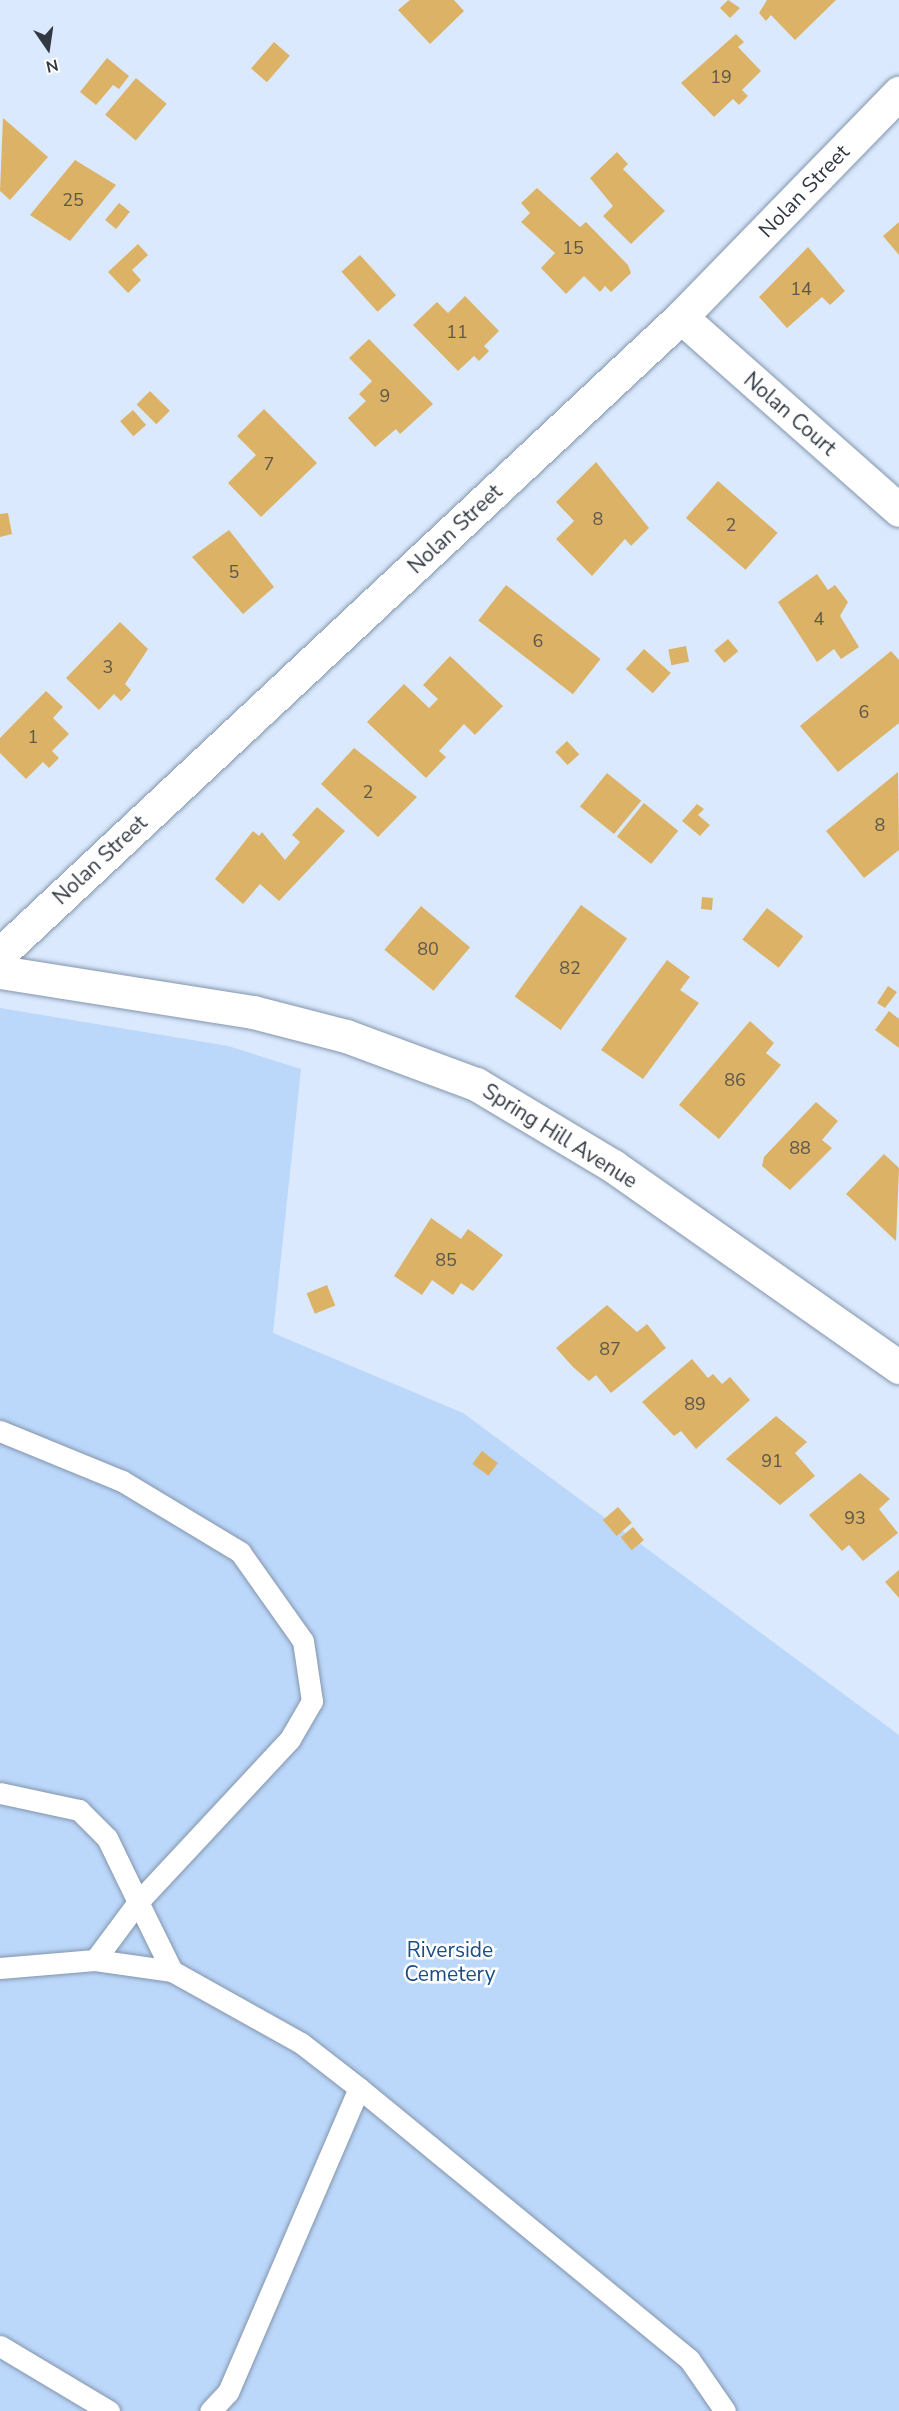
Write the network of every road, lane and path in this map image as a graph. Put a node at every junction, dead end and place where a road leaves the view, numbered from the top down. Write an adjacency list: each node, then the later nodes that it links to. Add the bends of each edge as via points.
1 (899, 93): 2 (street, Nolan Street)
2 (681, 317): 3 (street, Nolan Court); 4 (street, Nolan Street)
3 (899, 510)
4 (0, 954)
5 (0, 972): 6 (street, Spring Hill Avenue, via 253,1012 346,1036 476,1084 614,1166)
6 (899, 1367)
7 (0, 1431): 9 (lane, via 122,1480 240,1552 303,1641 312,1701 290,1739)
8 (0, 1793): 9 (lane, via 79,1810 107,1838)
9 (138, 1902): 10 (lane); 12 (lane)
10 (95, 1960): 11 (lane); 12 (lane)
11 (0, 1968)
12 (172, 1971): 13 (lane, via 301,2043)
13 (359, 2088): 15 (lane); 18 (lane, via 689,2359)
14 (0, 2346): 16 (lane)
15 (228, 2401): 17 (lane)
16 (109, 2411)
17 (210, 2411)
18 (725, 2411)

